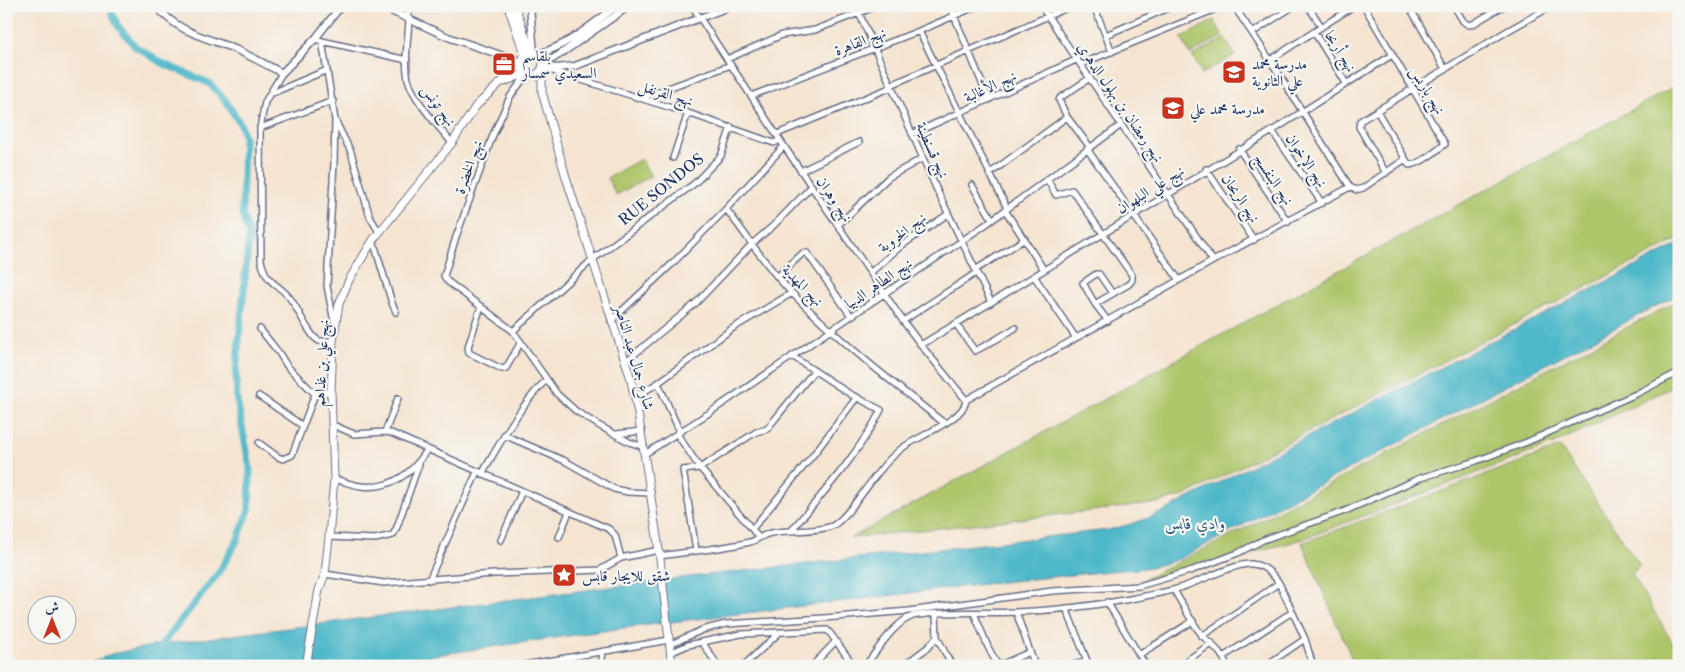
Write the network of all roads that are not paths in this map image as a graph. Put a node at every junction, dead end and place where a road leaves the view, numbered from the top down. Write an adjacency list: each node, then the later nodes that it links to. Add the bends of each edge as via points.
1 (157, 6): 55 (street, via 172,22 186,30)
2 (341, 6): 40 (street)
3 (380, 6): 34 (street)
4 (413, 6): 34 (street, نهج تونس)
5 (508, 6): 45 (main road)
6 (515, 6): 45 (main road)
7 (530, 6): 45 (street)
8 (617, 6): 45 (street, via 562,45)
9 (629, 6): 52 (street)
10 (692, 6): 33 (street, نهج وهران)
11 (731, 6): 33 (street)
12 (856, 6): 30 (street, نهج قسنطينة)
13 (877, 6): 30 (street)
14 (950, 6): 31 (street)
15 (977, 6): 31 (street, نهج القاهرة)
16 (1042, 6): 32 (street, نهج رمضان بن بهلول الدهري)
17 (1071, 6): 32 (street)
18 (1094, 6): 39 (street)
19 (1173, 6): 39 (street)
20 (1224, 6): 43 (street, نهج الأغالبة)
21 (1234, 6): 38 (street)
22 (1294, 6): 38 (street)
23 (1308, 6): 35 (street)
24 (1354, 6): 35 (street)
25 (1364, 6): 44 (street, نهج باريس)
26 (1409, 6): 53 (street)
27 (1454, 6): 28 (street, via 1468,25)
28 (1503, 6)
29 (1552, 6): 53 (street)
30 (859, 14): 41 (street, نهج قسنطينة); 46 (street, via 815,30 782,35)
31 (954, 16): 36 (street, نهج القاهرة); 42 (street)
32 (1049, 17): 42 (street); 49 (street, نهج رمضان بن بهلول الدهري)
33 (700, 18): 46 (street, نهج وهران); 52 (street, via 575,66)
34 (408, 19): 45 (street, via 476,47); 47 (street, نهج تونس)
35 (1321, 26): 37 (street)
36 (919, 31): 41 (street, نهج القاهرة); 51 (street)
37 (1314, 32): 48 (street); 59 (street, نهج أريحا)
38 (1252, 33): 48 (street)
39 (1106, 36): 43 (street)
40 (318, 40): 47 (street); 54 (street); 55 (street)
41 (875, 48): 60 (street, نهج قسنطينة); 64 (street, نهج القاهرة)
42 (969, 52): 51 (street); 66 (street)
43 (1112, 52): 49 (street, نهج الأغالبة)
44 (1392, 55): 59 (street, نهج علي البلهوان); 61 (street, نهج باريس)
45 (529, 57): 52 (main road, via 543,60); 56 (main road, شارع جمال عبد الناصر); 58 (main road, نهج علي بن غذاهم)
46 (727, 59): 50 (street, نهج وهران)
47 (407, 60): 81 (street, نهج تونس, via 410,86)
48 (1270, 60): 68 (street)
49 (1079, 62): 57 (street, نهج رمضان بن بهلول الدهري); 66 (street, نهج الأغالبة)
50 (731, 65): 64 (street, نهج وهران); 65 (street)
51 (936, 66): 60 (street); 71 (street)
52 (543, 67): 56 (main road, نهج علي بن غذاهم, via 536,75); 62 (main road, شارع جمال عبد الناصر); 65 (street, نهج القرنفل)
53 (1445, 69): 61 (street)
54 (327, 70): 63 (street); 67 (street)
55 (282, 73): 63 (street)
56 (527, 74): 58 (main road, نهج علي بن غذاهم); 62 (main road, شارع جمال عبد الناصر); 125 (street, نهج الخضرة, via 510,98 493,135 444,273 447,280)
57 (1090, 78): 72 (street, via 1059,99); 74 (street, نهج رمضان بن بهلول الدهري)
58 (499, 84): 81 (main road, نهج علي بن غذاهم, via 476,106)
59 (1346, 84): 68 (street, نهج علي البلهوان)
60 (891, 86): 78 (street); 79 (street, نهج قسنطينة)
61 (1412, 89): 69 (street); 87 (street, نهج باريس, via 1445,143 1412,166)
62 (542, 92): 112 (main road, شارع جمال عبد الناصر)
63 (268, 95): 76 (street)
64 (752, 96): 78 (street, نهج وهران)
65 (641, 98): 70 (street, نهج القرنفل)
66 (990, 100): 71 (street, نهج الأغالبة)
67 (332, 101): 73 (street); 76 (street)
68 (1302, 111): 77 (street, نهج علي البلهوان); 95 (street)
69 (1376, 111): 87 (street); 90 (street, via 1360,120 1359,126)
70 (688, 113): 75 (street, نهج القرنفل); 85 (street)
71 (960, 114): 79 (street, نهج الأغالبة); 91 (street)
72 (1067, 117): 83 (street); 91 (street)
73 (334, 120): 105 (street, via 348,145 370,217); 132 (street, via 327,286)
74 (1121, 125): 83 (street, نهج الطاهر الدبيا); 96 (street, نهج رمضان بن بهلول الدهري)
75 (731, 127): 82 (street, نهج القرنفل); 112 (street, RUE SONDOS, via 721,156 695,183)
76 (260, 128): 138 (street, via 263,271 267,279 290,299 315,338)
77 (1272, 130): 84 (street, نهج علي البلهوان); 97 (street, نهج الإخوان)
78 (777, 134): 82 (street, نهج وهران)
79 (912, 134): 86 (street, نهج قسنطينة)
80 (859, 142): 89 (street)
81 (452, 143): 105 (main road, نهج علي بن غذاهم)
82 (782, 143): 89 (street, نهج وهران); 98 (street)
83 (1088, 148): 92 (street, نهج الطاهر الدبيا); 101 (street)
84 (1239, 149): 88 (street, نهج علي البلهوان); 103 (street, نهج البنفسج)
85 (673, 158)
86 (923, 158): 100 (street, نهج قسنطينة); 104 (street, via 888,177)
87 (1404, 160): 90 (street)
88 (1206, 169): 96 (street, نهج علي البلهوان); 109 (street, نهج الريحان)
89 (802, 171): 94 (street, نهج وهران)
90 (1386, 173): 95 (street, via 1359,189)
91 (989, 174): 99 (street)
92 (1047, 179): 99 (street, نهج الطاهر الدبيا); 106 (street, via 1056,195 1072,190)
93 (972, 185): 102 (street)
94 (812, 186): 104 (street, نهج وهران); 111 (street)
95 (1350, 188): 97 (street)
96 (1167, 193): 101 (street, نهج علي البلهوان); 113 (street, نهج رمضان بن بهلول الدهري)
97 (1322, 204): 103 (street)
98 (726, 209): 111 (street, نهج المهدية); 128 (street)
99 (1006, 209): 102 (street, نهج الطاهر الدبيا); 108 (street)
100 (948, 214): 110 (street, نهج قسنطينة); 116 (street, نهج الخروبة, via 901,246)
101 (1133, 214): 106 (street, نهج علي البلهوان); 119 (street)
102 (992, 219): 110 (street, نهج الطاهر الدبيا)
103 (1288, 222): 109 (street)
104 (838, 225): 116 (street, نهج وهران)
105 (379, 232): 107 (main road, نهج علي بن غذاهم)
106 (1102, 234): 114 (street, نهج علي البلهوان); 122 (street, via 1132,277 1129,284)
107 (373, 240): 126 (street); 132 (main road, نهج علي بن غذاهم, via 343,294)
108 (1025, 240): 114 (street); 115 (street)
109 (1254, 240): 113 (street)
110 (961, 241): 115 (street, نهج قسنطينة); 121 (street, نهج الطاهر الدبيا)
111 (752, 244): 118 (street, نهج المهدية); 142 (street, via 696,304)
112 (592, 260): 128 (main road, شارع جمال عبد الناصر); 136 (street, RUE SONDOS)
113 (1213, 260): 119 (street)
114 (1044, 270): 117 (street, نهج علي البلهوان)
115 (976, 271): 123 (street, نهج قسنطينة); 129 (street)
116 (871, 272): 121 (street, نهج وهران)
117 (1034, 276): 123 (street, نهج علي البلهوان); 137 (street)
118 (777, 277): 120 (street, نهج المهدية); 127 (street, via 807,253)
119 (1179, 280): 130 (street)
120 (792, 293): 135 (street, نهج المهدية); 146 (street, via 733,328)
121 (885, 293): 127 (street, نهج الطاهر الدبيا); 129 (street, نهج وهران)
122 (1112, 293): 124 (street); 124 (street, via 1096,274 1083,283)
123 (992, 302): 131 (street, نهج علي البلهوان)
124 (1095, 304): 130 (street)
125 (481, 306): 136 (street); 139 (street, via 469,353 502,369 506,368)
126 (396, 312)
127 (851, 316): 135 (street, نهج الطاهر الدبيا)
128 (611, 320): 142 (main road, شارع جمال عبد الناصر)
129 (903, 320): 140 (street, نهج وهران)
130 (1108, 320): 137 (street)
131 (956, 324): 133 (street, via 975,350); 140 (street, نهج علي البلهوان)
132 (335, 325): 138 (main road, نهج علي بن غذاهم)
133 (1016, 328)
134 (260, 329): 148 (street, via 287,366)
135 (831, 330): 141 (street, نهج الطاهر الدبيا); 154 (street, نهج المهدية)
136 (513, 331): 139 (street)
137 (1076, 338): 153 (street)
138 (333, 341): 147 (main road, نهج علي بن غذاهم)
139 (521, 342): 145 (street)
140 (921, 345): 153 (street, نهج وهران)
141 (792, 356): 143 (street); 159 (street, نهج الطاهر الدبيا)
142 (625, 362): 150 (main road, شارع جمال عبد الناصر)
143 (814, 371): 152 (street); 166 (street, via 767,429 756,432)
144 (1679, 372): 195 (street, via 1527,442 1420,478 1346,511 1152,583 1052,591 909,610 726,624)
145 (546, 380): 160 (street, via 576,411); 161 (street, via 532,394)
146 (658, 383): 150 (street); 159 (street)
147 (331, 392): 148 (street); 155 (main road, نهج علي بن غذاهم)
148 (315, 394): 156 (street)
149 (259, 396): 156 (street)
150 (635, 397): 157 (main road, شارع جمال عبد الناصر)
151 (398, 398): 158 (street)
152 (857, 398): 172 (street); 173 (street, via 881,411 838,476)
153 (966, 400): 154 (street, via 962,410)
154 (944, 423): 173 (street, via 896,454 836,524)
155 (332, 425): 158 (street, via 354,434); 168 (main road, نهج علي بن غذاهم)
156 (303, 426): 162 (street, via 288,458 278,457)
157 (642, 431): 160 (street); 164 (main road, شارع جمال عبد الناصر)
158 (385, 432): 163 (street)
159 (679, 433): 164 (street, نهج الطاهر الدبيا); 166 (street)
160 (613, 434): 164 (street)
161 (504, 435): 167 (street); 170 (street, via 565,461 614,489)
162 (259, 443)
163 (427, 450): 165 (street); 167 (street)
164 (645, 450): 170 (main road, شارع جمال عبد الناصر)
165 (418, 464): 168 (street, via 400,479 380,485 362,486); 174 (street, via 393,535 375,539)
166 (700, 468): 172 (street); 178 (street, via 683,470)
167 (479, 473): 169 (street); 182 (street)
168 (334, 479): 174 (main road, نهج علي بن غذاهم)
169 (522, 491): 171 (street); 177 (street)
170 (651, 493): 179 (main road, شارع جمال عبد الناصر)
171 (569, 512): 175 (street); 180 (street, via 613,532)
172 (752, 529): 176 (street)
173 (791, 531): 176 (street)
174 (329, 537): 181 (main road, نهج علي بن غذاهم)
175 (559, 537)
176 (759, 538): 178 (street)
177 (501, 540)
178 (696, 550): 179 (street)
179 (659, 553): 180 (street); 195 (main road, شارع جمال عبد الناصر)
180 (621, 558): 182 (street, via 600,570)
181 (325, 574): 182 (street, via 384,583); 208 (main road, نهج علي بن غذاهم, via 319,590)
182 (430, 580)
183 (1279, 583): 184 (street, via 1266,570 1247,564); 188 (street); 193 (street)
184 (1174, 590): 185 (street); 191 (street)
185 (1107, 602): 186 (street); 203 (street)
186 (1066, 608): 187 (street); 206 (street)
187 (1016, 612): 189 (street); 201 (street)
188 (1292, 612): 196 (street); 204 (street)
189 (974, 613): 190 (street); 201 (street, via 998,666)
190 (936, 614): 194 (street); 216 (street, via 920,614 903,620)
191 (1193, 621): 193 (street); 203 (street)
192 (779, 633): 197 (street, via 827,630); 198 (street, via 732,635); 213 (street)
193 (1202, 636): 199 (street)
194 (937, 637): 207 (street); 217 (street)
195 (669, 639): 200 (street); 202 (main road, شارع جمال عبد الناصر)
196 (1305, 639): 223 (street); 224 (street)
197 (836, 641): 214 (street); 215 (street)
198 (702, 642): 202 (street); 212 (street)
199 (1212, 643): 204 (street); 221 (street)
200 (603, 652): 205 (street); 210 (street)
201 (1030, 652): 218 (street)
202 (670, 653): 211 (main road, شارع جمال عبد الناصر)
203 (1138, 655): 220 (street)
204 (1223, 657): 222 (street)
205 (538, 664): 209 (street)
206 (1088, 664): 219 (street)
207 (905, 665)
208 (306, 666)
209 (519, 666)
210 (601, 666)
211 (672, 666)
212 (718, 666)
213 (743, 666)
214 (812, 666)
215 (854, 666)
216 (866, 666)
217 (952, 666)
218 (1035, 666)
219 (1066, 666)
220 (1146, 666)
221 (1179, 666)
222 (1227, 666)
223 (1265, 666)
224 (1313, 666)

